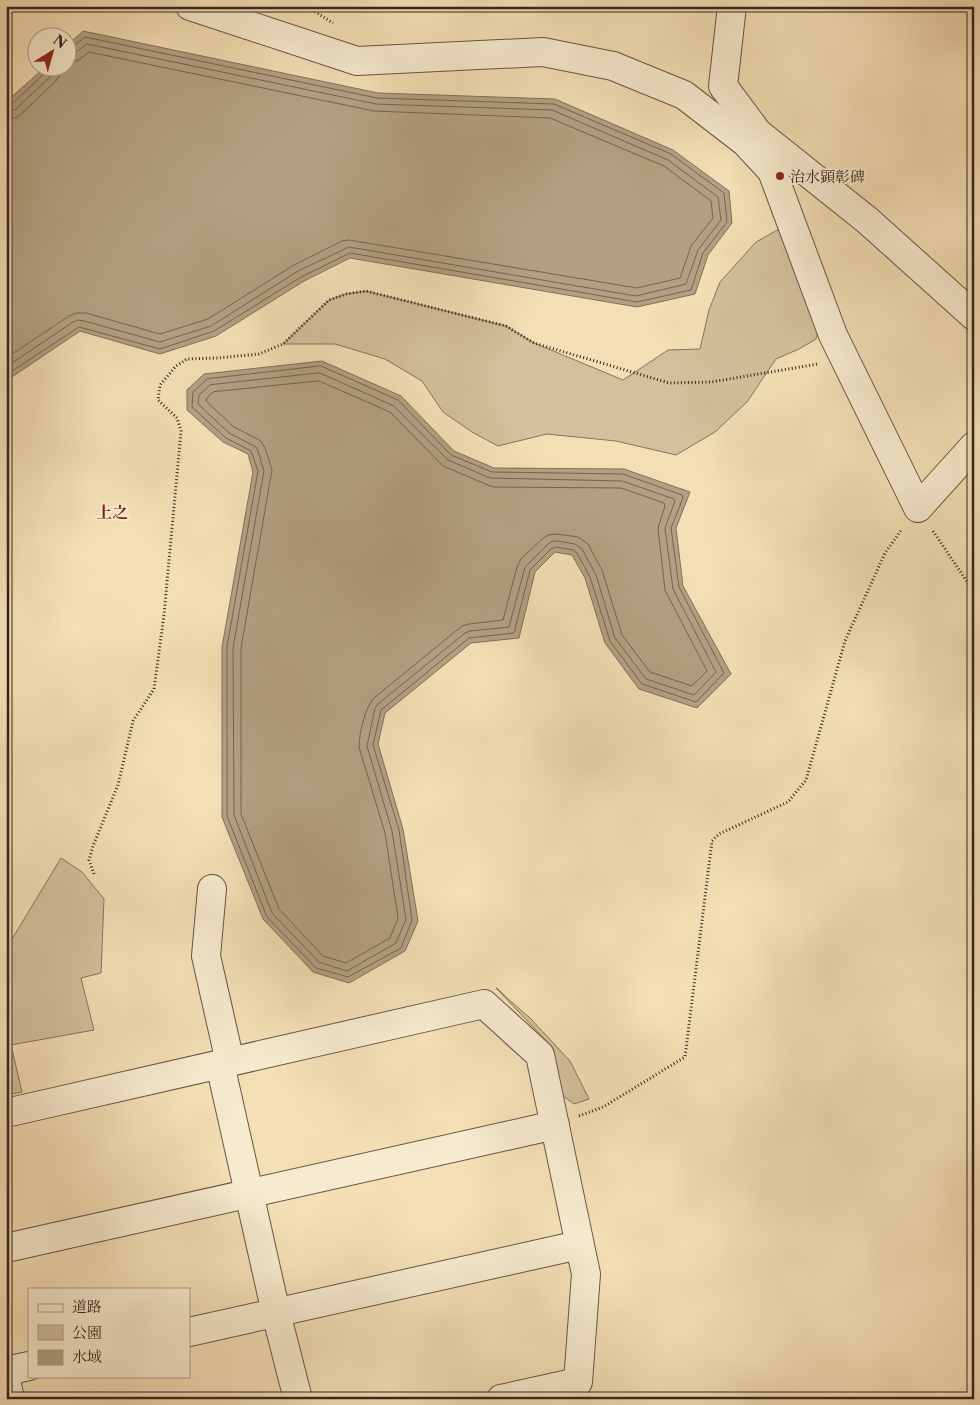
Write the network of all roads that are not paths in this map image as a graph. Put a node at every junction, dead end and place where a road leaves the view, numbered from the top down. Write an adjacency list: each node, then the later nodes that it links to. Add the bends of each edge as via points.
1 (190, 6): 3 (street, via 357,61 543,52 613,66 684,95)
2 (732, 6): 3 (street, via 723,86)
3 (778, 163): 4 (street, via 867,220); 5 (street, via 833,335 918,508)
4 (974, 316)
5 (974, 446)
6 (212, 889): 7 (street, via 206,956)
7 (225, 1063): 8 (street); 9 (street, via 484,1004 540,1055); 10 (street)
8 (6, 1113)
9 (555, 1125): 10 (street); 11 (street)
10 (249, 1194): 12 (street); 13 (street)
11 (580, 1245): 13 (street); 18 (street, via 586,1274)
12 (6, 1248)
13 (276, 1313): 14 (street); 20 (street)
14 (190, 1332)
15 (28, 1366): 16 (street)
16 (6, 1371)
17 (6, 1380): 19 (street)
18 (577, 1390): 21 (street)
19 (10, 1399)
20 (298, 1399)
21 (501, 1399)

